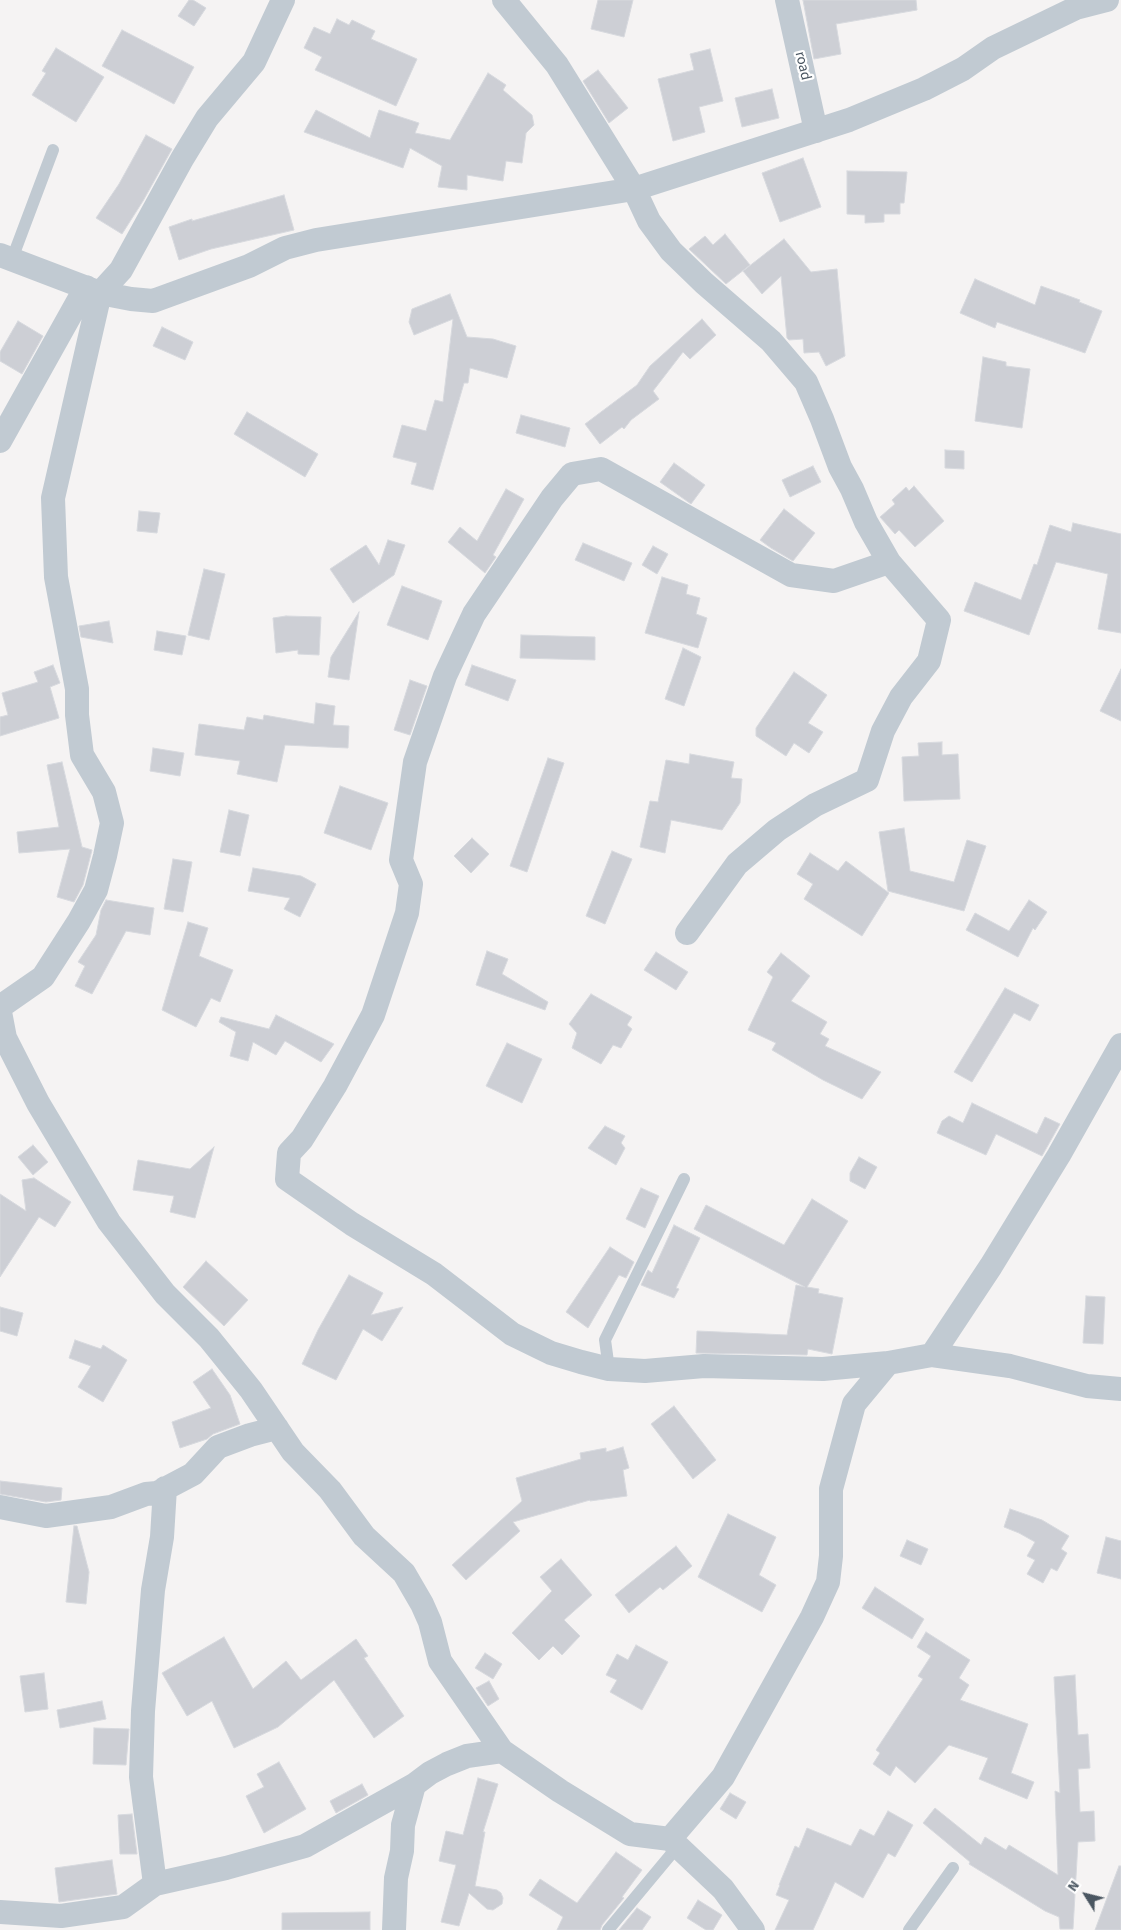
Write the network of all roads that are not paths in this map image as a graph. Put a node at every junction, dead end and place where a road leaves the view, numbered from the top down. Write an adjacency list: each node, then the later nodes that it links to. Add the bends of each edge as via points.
1 (284, 0): 9 (street, via 254,62 207,118 121,270)
2 (504, 0): 7 (street, via 557,65)
3 (787, 0): 5 (street, road)
4 (1107, 0): 5 (street, via 1076,8 993,48 963,69 924,89)
5 (816, 131): 7 (street)
6 (54, 150): 8 (lane)
7 (634, 189): 9 (street, via 316,240 284,248 249,266 153,300 130,299); 11 (street, via 649,221 670,251 772,341 806,382 840,467)
8 (6, 257): 9 (street)
9 (93, 290): 10 (street); 13 (street, via 53,498 56,577 77,689 82,754 104,792 112,823 96,890 79,921 43,977)
10 (0, 441)
11 (889, 562): 12 (street, via 939,620 929,660 901,697 883,731 867,780 815,805 737,864); 20 (street, via 834,581 791,576 601,469 572,474 552,498 474,614 445,676 415,762 401,860 411,884 407,913 373,1015 335,1086 302,1139 289,1153 287,1179 434,1274 512,1334 551,1353)
12 (687, 933)
13 (0, 1007)
14 (0, 1012): 15 (street)
15 (3, 1043): 22 (street, via 109,1222 165,1294 209,1338)
16 (1121, 1045): 18 (street, via 1060,1155)
17 (684, 1179): 20 (lane, via 606,1340)
18 (932, 1355): 19 (street); 21 (street, via 1010,1366 1088,1386)
19 (888, 1363): 20 (street, via 824,1369 704,1366 644,1371); 27 (street, via 854,1404 831,1489 832,1546 828,1582 723,1778)
20 (609, 1369)
21 (1121, 1389)
22 (277, 1428): 23 (street, via 218,1446 193,1474); 25 (street, via 293,1452 330,1490 364,1536 404,1573 430,1622 440,1661)
23 (166, 1488): 24 (street, via 111,1507 46,1516); 29 (street, via 151,1618 141,1777)
24 (0, 1507)
25 (502, 1751): 26 (street, via 460,1759 430,1773); 27 (street, via 630,1834)
26 (414, 1785): 29 (street, via 305,1846); 31 (street, via 403,1826)
27 (674, 1843): 32 (lane); 33 (street, via 723,1889)
28 (953, 1868): 34 (lane)
29 (155, 1884): 30 (street, via 123,1907 61,1916)
30 (0, 1912)
31 (394, 1930)
32 (608, 1930)
33 (753, 1930)
34 (910, 1930)

